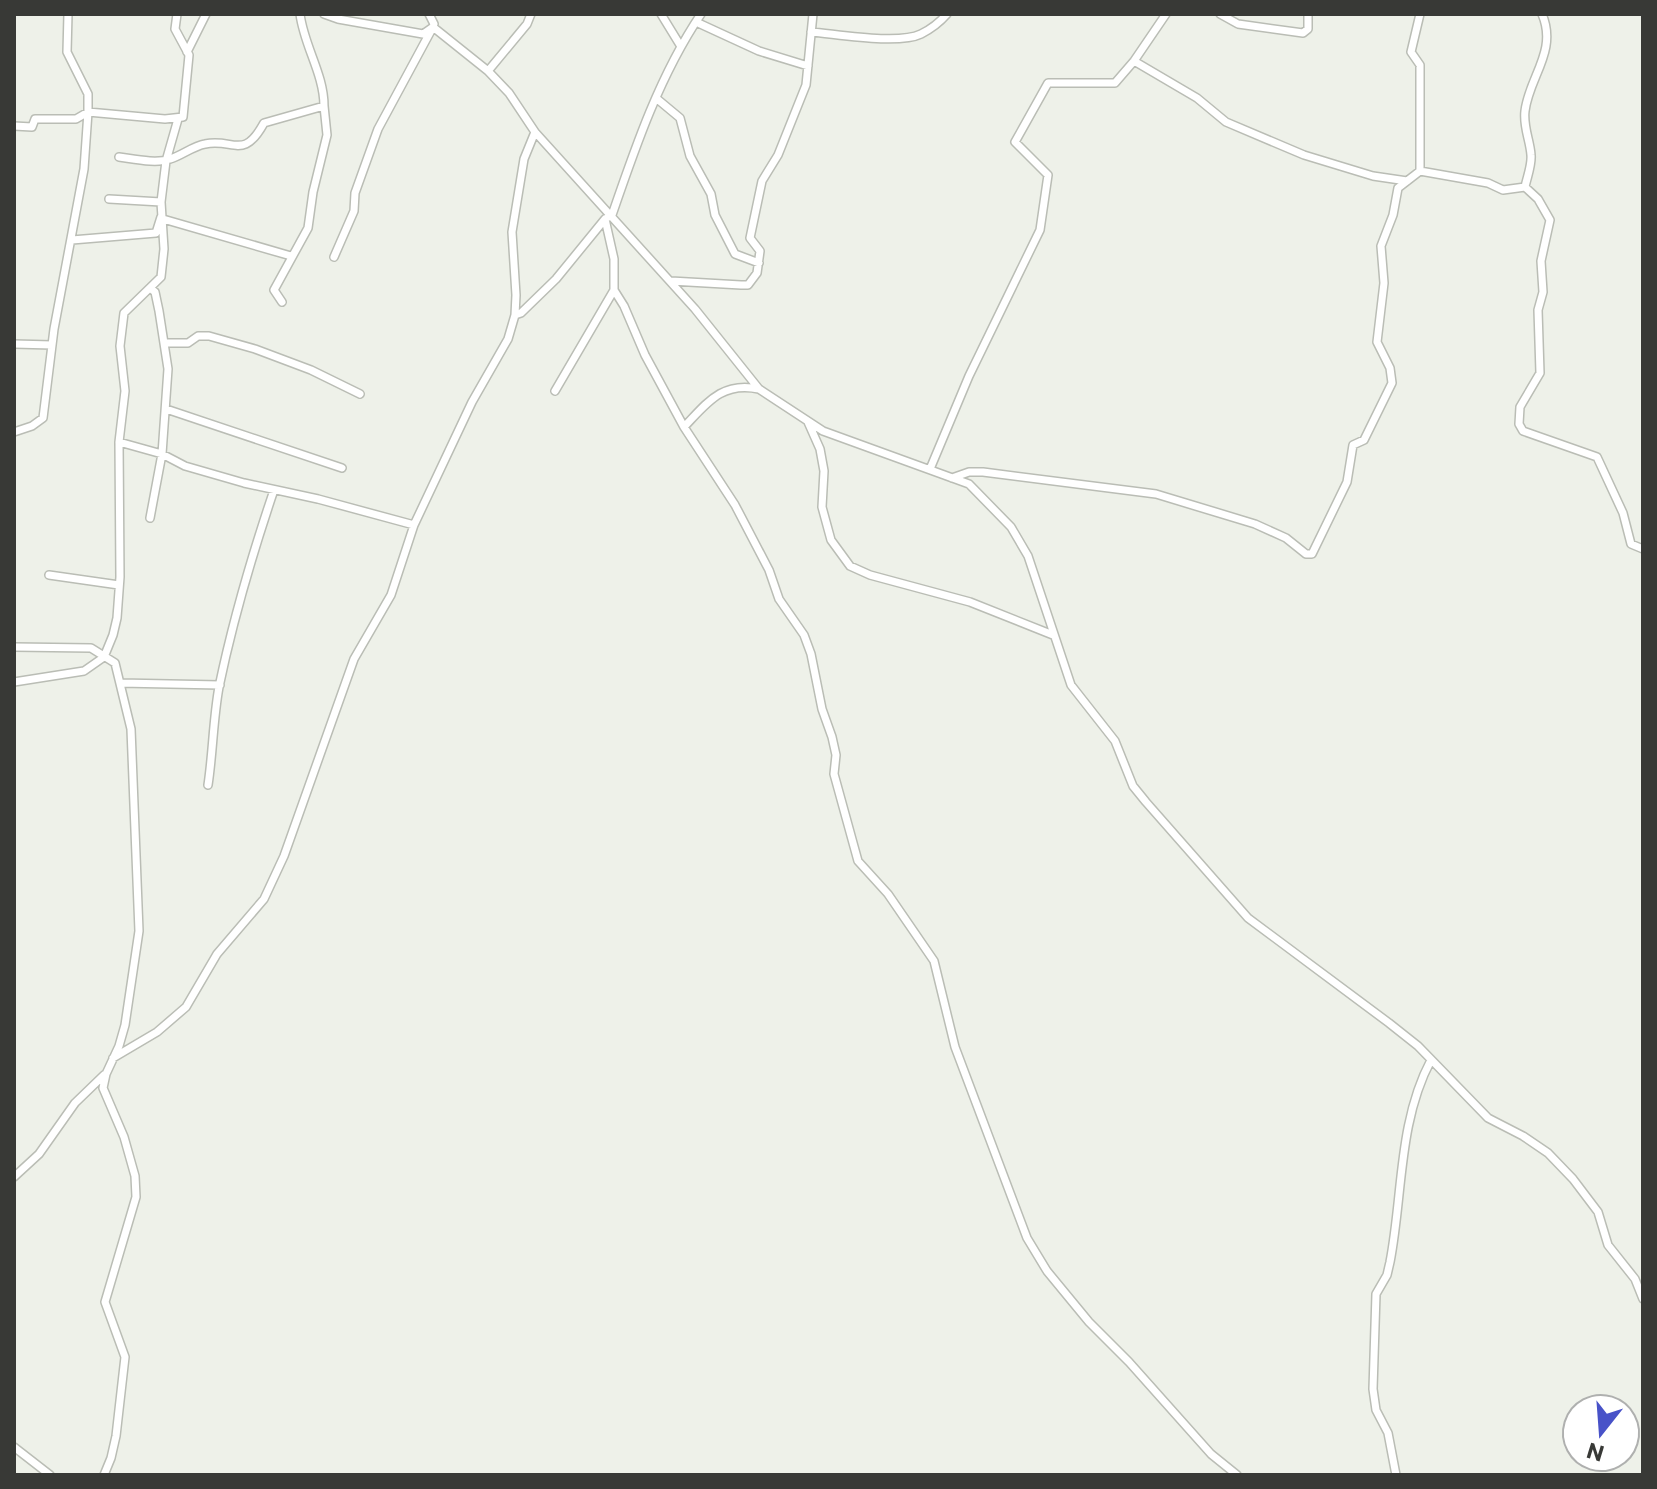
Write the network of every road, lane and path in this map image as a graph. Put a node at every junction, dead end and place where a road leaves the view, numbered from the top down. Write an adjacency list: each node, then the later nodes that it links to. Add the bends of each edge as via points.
1 (68, 14): 27 (street, via 67,52 88,94)
2 (177, 14): 21 (street, via 175,29)
3 (206, 14): 21 (street)
4 (300, 14): 26 (street)
5 (324, 14): 18 (street, via 423,34)
6 (429, 14): 18 (street)
7 (531, 14): 24 (street)
8 (661, 14): 20 (street)
9 (701, 14): 17 (street)
10 (813, 14): 19 (street)
11 (947, 14): 19 (street, via 911,37)
12 (1166, 14): 22 (street)
13 (1220, 14): 14 (street, via 1238,24 1292,33 1308,29)
14 (1308, 14)
15 (1420, 14): 33 (street, via 1411,52 1420,65)
16 (1542, 14): 35 (street, via 1548,30 1545,52 1525,109 1531,157)
17 (696, 22): 20 (street); 23 (street)
18 (433, 27): 24 (street); 44 (street, via 378,129)
19 (811, 32): 23 (street)
20 (680, 45): 25 (street)
21 (187, 52): 28 (street, via 183,117)
22 (1134, 61): 34 (street, via 1226,122 1304,155); 64 (street, via 1115,83 1048,83 1015,142 1048,175 1040,230)
23 (808, 66): 41 (street, via 797,113 762,181 750,238)
24 (488, 71): 30 (street)
25 (656, 98): 39 (street); 42 (street, via 680,118 690,156)
26 (324, 106): 32 (street, via 264,123 252,142 206,143); 43 (street, via 327,135 308,228)
27 (88, 112): 28 (street); 29 (street, via 76,119 35,119 32,127); 40 (street)
28 (178, 119): 32 (street)
29 (14, 126)
30 (535, 132): 39 (street); 50 (street, via 524,159 512,232)
31 (119, 157): 32 (street)
32 (166, 161): 37 (street)
33 (1420, 171): 34 (street); 35 (street, via 1503,190)
34 (1407, 181): 65 (street, via 1398,188 1381,246 1384,283 1377,342 1392,383 1364,440 1353,445 1347,482 1312,554 1255,524 1156,494 983,472)
35 (1525, 187): 69 (street, via 1550,220 1541,261 1540,373 1520,407 1520,429 1597,457 1631,544)
36 (109, 199): 37 (street)
37 (161, 202): 38 (street)
38 (163, 217): 40 (street, via 156,233); 43 (street); 47 (street, via 161,277)
39 (608, 217): 46 (street); 48 (street); 50 (street, via 556,279)
40 (72, 240): 53 (street)
41 (760, 251): 42 (street); 45 (street)
42 (735, 254): 45 (street)
43 (291, 256): 49 (street, via 274,290)
44 (334, 257)
45 (759, 263): 46 (street, via 748,285)
46 (671, 281): 54 (street)
47 (150, 288): 51 (street); 61 (street, via 124,313 120,346 125,391)
48 (614, 290): 55 (street); 59 (street)
49 (282, 302)
50 (515, 315): 68 (street, via 508,339)
51 (164, 343): 56 (street, via 209,336 311,370); 57 (street)
52 (14, 344): 53 (street)
53 (52, 345): 60 (street, via 43,418)
54 (759, 389): 58 (street); 59 (street, via 744,386 715,395)
55 (555, 391)
56 (360, 394)
57 (166, 409): 62 (street); 63 (street)
58 (808, 422): 64 (street); 72 (street, via 822,460 822,507 831,540 850,566 970,602)
59 (684, 427): 87 (street, via 735,505 779,599 804,635 858,861 934,961 955,1047 1027,1238 1089,1322 1211,1454)
60 (14, 432)
61 (119, 442): 62 (street); 71 (street)
62 (162, 454): 66 (street, via 185,466); 67 (street)
63 (342, 468)
64 (930, 469): 65 (street)
65 (952, 478): 72 (street, via 976,489 1011,527 1028,556)
66 (274, 490): 68 (street); 77 (street)
67 (150, 518)
68 (414, 525): 79 (street, via 391,595 354,659 264,899 217,954 186,1007)
69 (1643, 549)
70 (49, 575): 71 (street)
71 (119, 585): 74 (street, via 117,618)
72 (1053, 635): 80 (street, via 1071,685 1115,741 1133,786 1248,918)
73 (14, 647): 74 (street, via 91,648)
74 (104, 657): 75 (street, via 84,671); 76 (street, via 115,663)
75 (14, 682)
76 (120, 683): 77 (street); 79 (street, via 131,729 139,931 125,1025)
77 (220, 685): 78 (street)
78 (208, 785)
79 (113, 1058): 81 (street)
80 (1431, 1060): 83 (street, via 1488,1118 1540,1147 1573,1179 1598,1212 1608,1245 1635,1279); 88 (street, via 1417,1090 1387,1275 1376,1291 1375,1404 1388,1433)
81 (106, 1074): 82 (street); 86 (street, via 104,1091 124,1137 136,1197 105,1302 125,1357 116,1436)
82 (14, 1177)
83 (1643, 1299)
84 (14, 1447): 85 (street)
85 (50, 1475)
86 (104, 1475)
87 (1237, 1475)
88 (1396, 1475)

